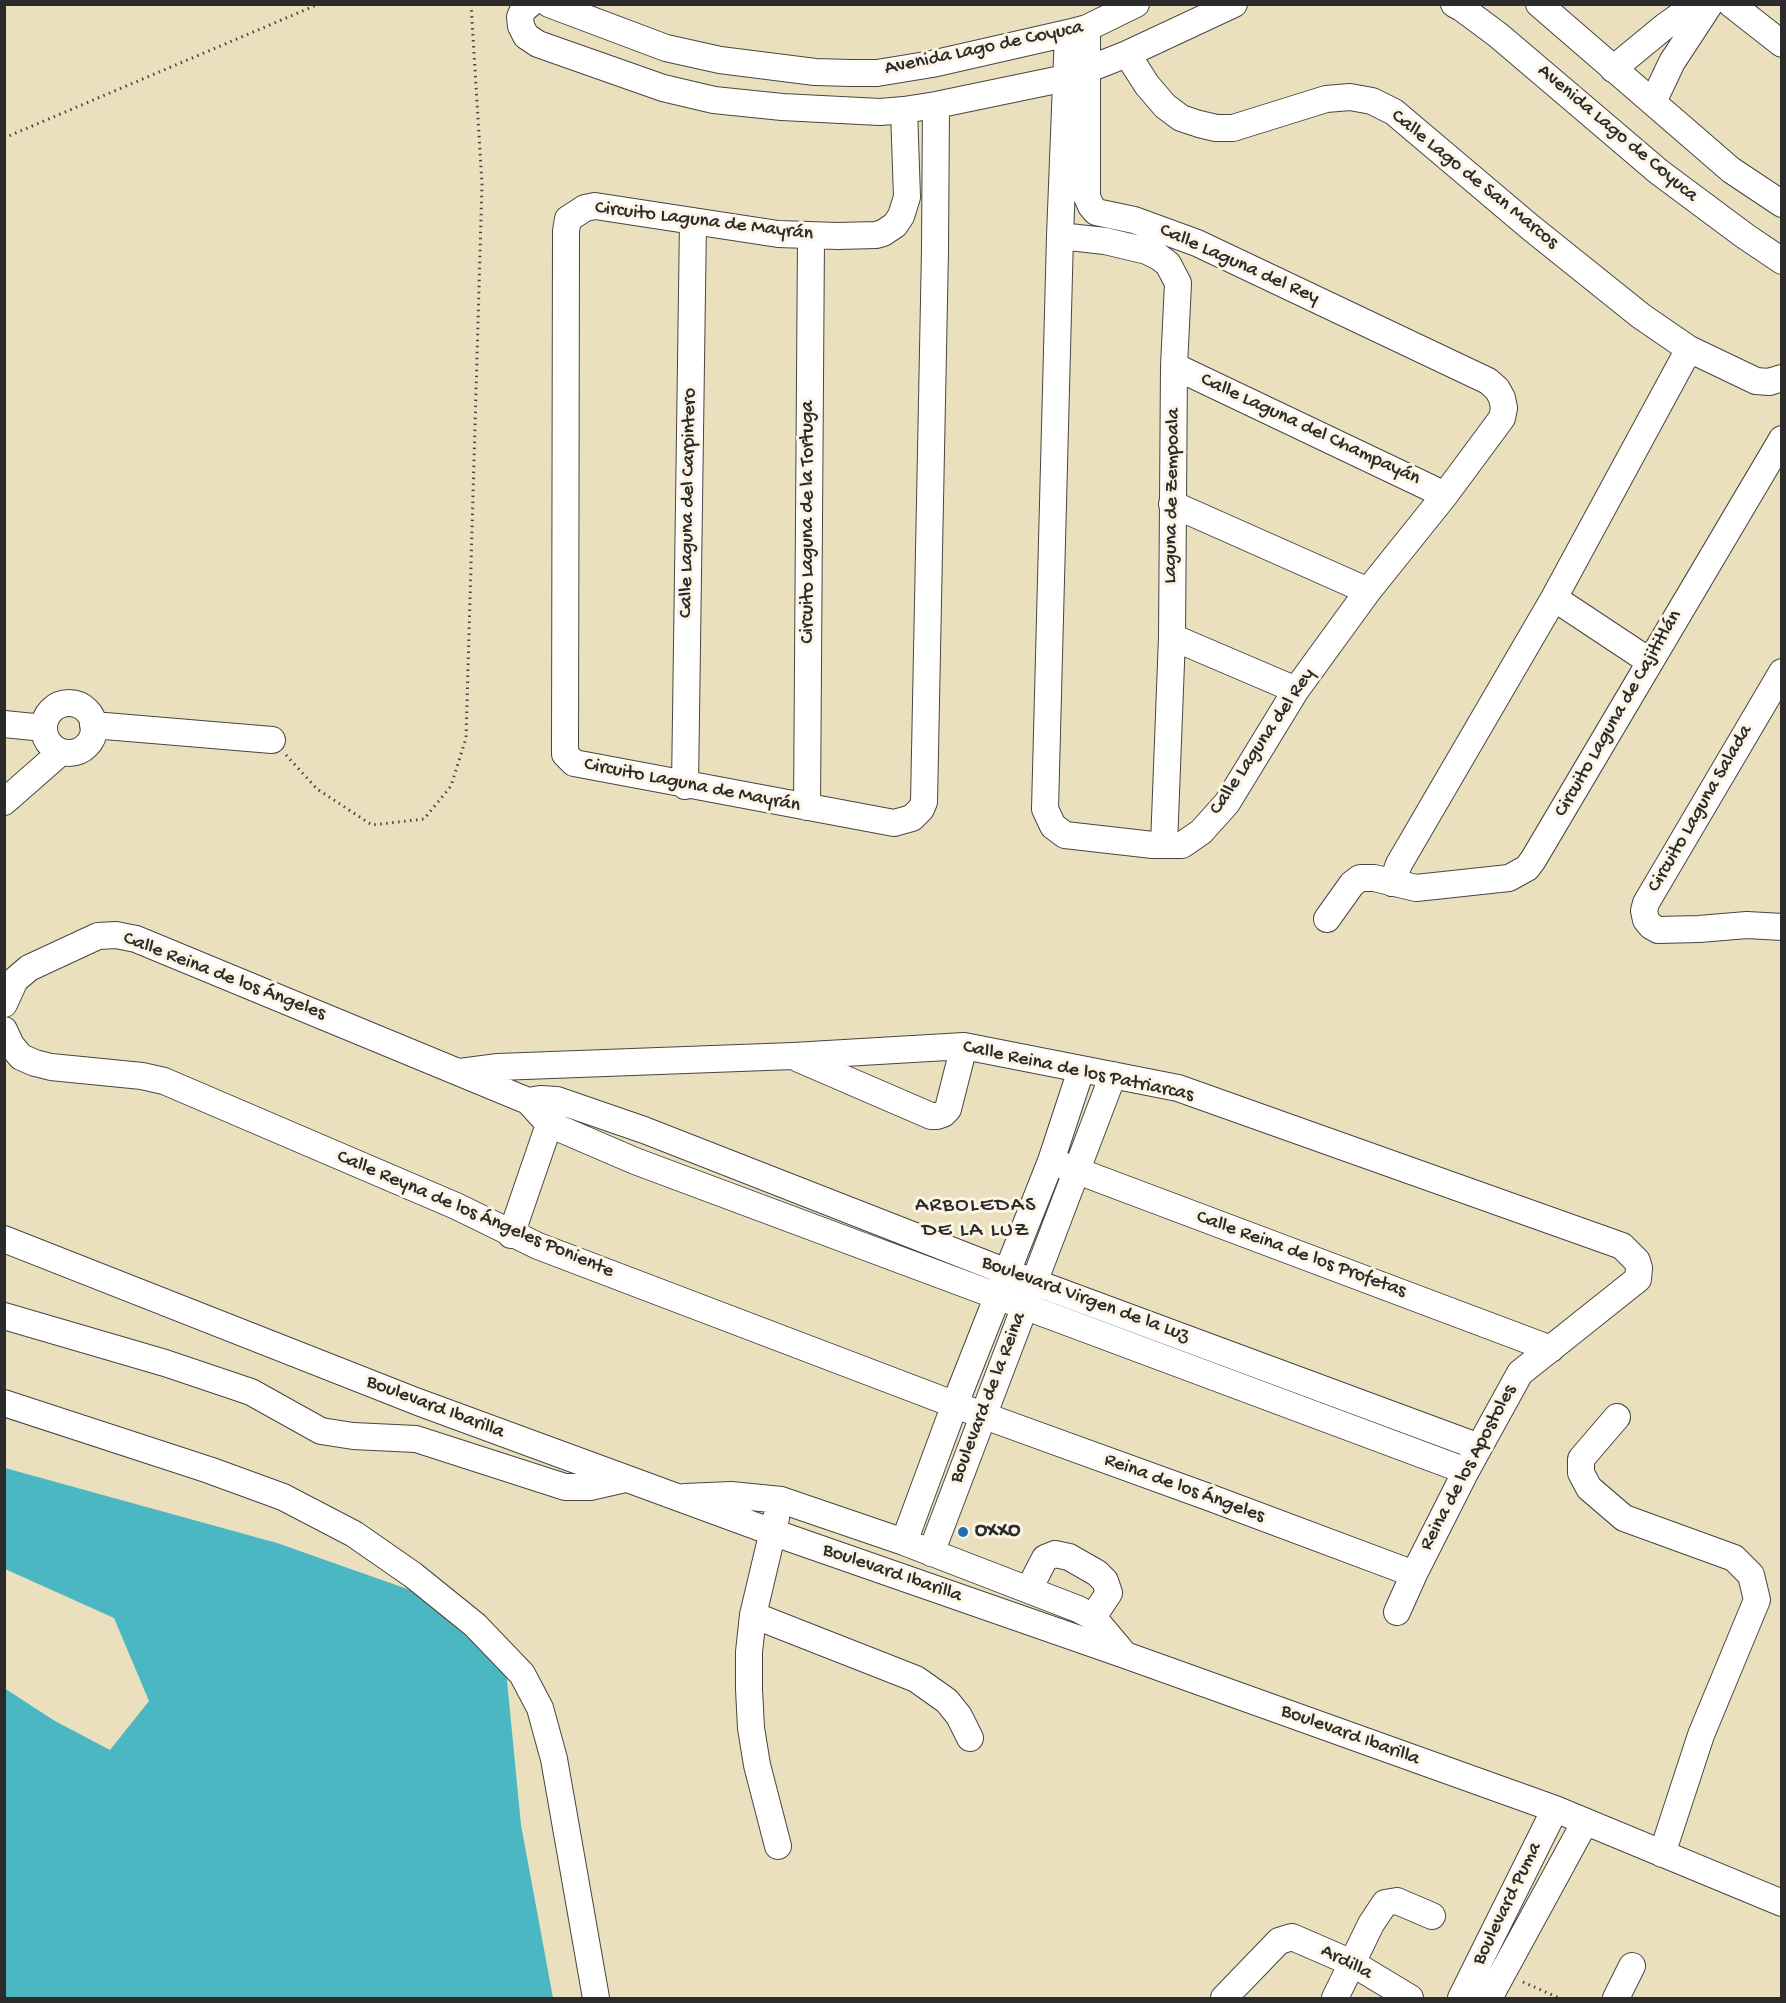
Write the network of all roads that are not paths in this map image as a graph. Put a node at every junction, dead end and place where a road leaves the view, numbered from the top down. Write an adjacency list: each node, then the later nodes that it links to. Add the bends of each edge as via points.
1 (530, 4): 18 (street, via 520,17 526,36 556,51 663,88 714,100)
2 (549, 4): 14 (street, Avenida Lago de Coyuca, via 666,48 720,60)
3 (1136, 4): 10 (street, Avenida Lago de Coyuca)
4 (1234, 4): 12 (street)
5 (1454, 4): 24 (street, Avenida Lago de Coyuca, via 1498,35 1659,172)
6 (1539, 4): 13 (street)
7 (1696, 4): 13 (street)
8 (1710, 4): 16 (street, via 1672,62)
9 (1731, 4): 11 (street)
10 (1077, 30): 14 (street, Avenida Lago de Coyuca, via 877,73); 15 (street, Calle Laguna del Rey)
11 (1782, 44)
12 (1127, 54): 15 (street); 25 (street, Calle Lago de San Marcos, via 1165,106 1180,118 1216,128 1233,128 1326,99 1350,97 1372,101 1394,112 1530,227 1641,316)
13 (1613, 69): 16 (street)
14 (815, 72): 18 (street)
15 (1077, 74): 17 (street); 23 (street, Calle Laguna del Rey); 29 (street, Calle Laguna del Rey, via 1088,197 1096,212 1134,220 1197,243 1488,381 1497,389 1504,408 1502,418)
16 (1653, 102): 20 (street, via 1731,170)
17 (936, 105): 19 (street); 44 (street, Circuito Laguna de Mayrán, via 924,801 912,818 894,823)
18 (814, 108): 19 (street)
19 (904, 110): 22 (street, Circuito Laguna de Mayrán, via 907,197 895,225 876,235)
20 (1782, 204)
21 (693, 221): 22 (street, Circuito Laguna de Mayrán); 42 (street, Calle Laguna del Carpintero); 42 (street, Circuito Laguna de Mayrán, via 595,206 568,219 566,231 565,754 574,763)
22 (811, 236): 44 (street, Circuito Laguna de la Tortuga)
23 (1060, 236): 26 (street, Laguna de Zempoala, via 1147,251 1168,264 1178,283); 45 (street, Calle Laguna del Rey, via 1045,810 1053,826 1065,835)
24 (1782, 261)
25 (1689, 349): 27 (street, Calle Lago de San Marcos, via 1756,381); 32 (street)
26 (1174, 366): 29 (street, Calle Laguna del Champayán); 30 (street, Laguna de Zempoala)
27 (1782, 378)
28 (1782, 439): 34 (street, Circuito Laguna de Cajititlán)
29 (1445, 495): 31 (street, Calle Laguna del Rey)
30 (1172, 504): 31 (street); 33 (street, Laguna de Zempoala)
31 (1368, 591): 36 (street, Calle Laguna del Rey)
32 (1554, 598): 34 (street); 46 (street, via 1399,864)
33 (1172, 637): 36 (street); 45 (street, Laguna de Zempoala)
34 (1649, 661): 46 (street, Circuito Laguna de Cajititlán, via 1527,868 1509,878 1416,888)
35 (1782, 672): 48 (street, Circuito Laguna Salada, via 1644,911 1646,920 1658,930)
36 (1296, 690): 45 (street, Calle Laguna del Rey, via 1227,803 1189,842)
37 (4, 724): 39 (street)
38 (93, 725): 39 (street, via 86,710 70,703 54,708); 40 (street); 41 (street, via 93,734 84,748)
39 (44, 728): 41 (street, via 49,743)
40 (272, 740)
41 (62, 753): 43 (street)
42 (685, 786): 44 (street, Circuito Laguna de Mayrán)
43 (4, 802)
44 (807, 807)
45 (1164, 845)
46 (1392, 884): 47 (street, Circuito Laguna de Cajititlán, via 1360,878)
47 (1327, 919)
48 (1778, 919)
49 (4, 1004): 55 (street, Calle Reina de los Ángeles, via 15,980 29,968 98,936 116,934)
50 (4, 1030): 60 (street, Calle Reyna de los Ángeles Poniente, via 21,1057 35,1063 164,1081 456,1206)
51 (964, 1046): 52 (street, Calle Reina de los Patriarcas); 52 (street, via 948,1108 937,1116); 54 (street, Calle Reina de los Patriarcas)
52 (794, 1056): 53 (street, Calle Reina de los Patriarcas)
53 (552, 1065): 55 (street, Calle Reina de los Ángeles); 57 (street)
54 (1081, 1070): 56 (street, Calle Reina de los Patriarcas); 58 (street, Boulevard de la Reina)
55 (460, 1072): 57 (street, Calle Reina de los Ángeles, via 528,1101 540,1099)
56 (1113, 1075): 59 (street, Boulevard de la Reina); 62 (street, Calle Reina de los Patriarcas, via 1178,1088 1622,1246 1633,1255)
57 (553, 1112): 60 (street); 63 (street, Boulevard Virgen de la Luz, via 655,1135)
58 (1051, 1161): 59 (street, Calle Reina de los Profetas); 63 (street, Boulevard de la Reina)
59 (1075, 1171): 64 (street, Boulevard de la Reina); 66 (street, Calle Reina de los Profetas)
60 (511, 1235): 68 (street, Calle Reyna de los Ángeles Poniente)
61 (4, 1239): 73 (street, Boulevard Ibarilla, via 365,1382)
62 (1639, 1268): 66 (street, Reina de los Apostoles, via 1638,1279)
63 (1002, 1283): 64 (street, Boulevard Virgen de la Luz); 68 (street, Boulevard de la Reina)
64 (1029, 1293): 69 (street, Boulevard de la Reina); 71 (street, Boulevard Virgen de la Luz); 72 (street, Boulevard Virgen de la Luz)
65 (4, 1316): 73 (street, via 251,1392 321,1431 416,1439 565,1487 590,1487)
66 (1551, 1349): 71 (street, Reina de los Apostoles, via 1520,1373)
67 (4, 1403): 94 (street, via 283,1497 354,1534 475,1625 522,1674 540,1707 554,1759)
68 (955, 1404): 69 (street, Reina de los Ángeles); 77 (street, Boulevard de la Reina)
69 (982, 1415): 78 (street, Boulevard de la Reina); 79 (street, Reina de los Ángeles)
70 (1617, 1417): 89 (street, via 1581,1460 1581,1473 1590,1488 1624,1518 1734,1558 1751,1575 1757,1600 1701,1735)
71 (1479, 1447): 72 (street, Reina de los Apostoles)
72 (1466, 1471): 79 (street, Reina de los Apostoles)
73 (625, 1479): 74 (street, Boulevard Ibarilla)
74 (675, 1497): 75 (street, via 731,1495); 76 (street, Boulevard Ibarilla)
75 (781, 1500): 76 (street); 77 (street)
76 (772, 1532): 82 (street); 84 (street, Boulevard Ibarilla)
77 (904, 1542): 78 (street)
78 (931, 1553): 80 (street)
79 (1414, 1575): 81 (street, Reina de los Apostoles)
80 (1029, 1589): 83 (street); 83 (street, via 1045,1558 1055,1554 1069,1557 1105,1581 1109,1593)
81 (1397, 1612)
82 (753, 1615): 85 (street, via 916,1679 946,1701); 88 (street, via 749,1652 751,1728)
83 (1093, 1617): 84 (street)
84 (1125, 1655): 86 (street, Boulevard Ibarilla)
85 (970, 1738)
86 (1555, 1809): 87 (street, Boulevard Ibarilla); 98 (street, Boulevard Puma)
87 (1585, 1822): 89 (street, Boulevard Ibarilla); 99 (street, Boulevard Puma)
88 (778, 1846)
89 (1662, 1854): 90 (street, Boulevard Ibarilla)
90 (1782, 1902)
91 (1432, 1916): 92 (street, via 1397,1901 1385,1903)
92 (1352, 1964): 95 (street, Ardilla, via 1292,1937 1279,1941); 96 (street); 97 (street, Ardilla)
93 (1632, 1966): 100 (street)
94 (596, 1998)
95 (1224, 1998)
96 (1335, 1998)
97 (1410, 1998)
98 (1461, 1998)
99 (1489, 1998)
100 (1616, 1998)

